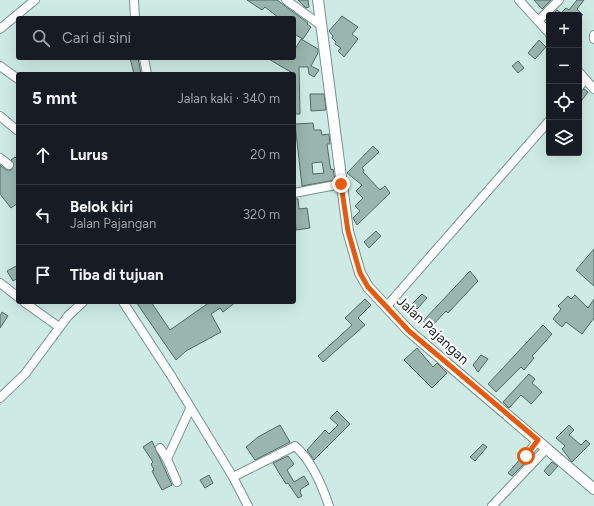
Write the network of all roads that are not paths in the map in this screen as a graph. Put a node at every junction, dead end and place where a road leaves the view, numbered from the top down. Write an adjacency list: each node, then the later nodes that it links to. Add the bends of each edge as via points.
1 (35, 0): 9 (street)
2 (134, 0): 7 (street)
3 (286, 0): 10 (street)
4 (318, 0): 10 (main road, Jalan Pajangan)
5 (519, 0): 8 (street)
6 (559, 0): 8 (street)
7 (135, 16)
8 (539, 20): 11 (street)
9 (2, 24)
10 (322, 26): 27 (main road, Jalan Pajangan)
11 (546, 29)
12 (594, 35): 13 (street)
13 (594, 39)
14 (144, 60): 16 (street)
15 (0, 66): 18 (street)
16 (147, 72)
17 (582, 76): 19 (street)
18 (16, 78)
19 (585, 80): 20 (street); 21 (street)
20 (582, 84)
21 (594, 89)
22 (0, 116): 24 (street)
23 (546, 124): 34 (street)
24 (16, 129)
25 (0, 158): 26 (street)
26 (9, 165)
27 (341, 184): 28 (street); 34 (main road, Jalan Pajangan, via 348,231 360,273 368,287)
28 (296, 193)
29 (0, 283): 30 (street)
30 (16, 295)
31 (27, 304): 35 (street)
32 (81, 304): 35 (street)
33 (124, 304): 37 (street)
34 (386, 307): 38 (main road, Jalan Pajangan, via 409,331)
35 (59, 327): 36 (street, via 25,374)
36 (0, 398)
37 (190, 409): 42 (street); 43 (street)
38 (538, 440): 40 (main road, Jalan Pajangan); 41 (street)
39 (160, 448): 42 (street)
40 (547, 448): 45 (main road, Jalan Pajangan); 48 (street)
41 (526, 456)
42 (167, 460): 44 (street)
43 (233, 477): 46 (street); 47 (street, via 295,446 313,470)
44 (177, 482)
45 (594, 489)
46 (248, 506)
47 (329, 506)
48 (492, 506)

